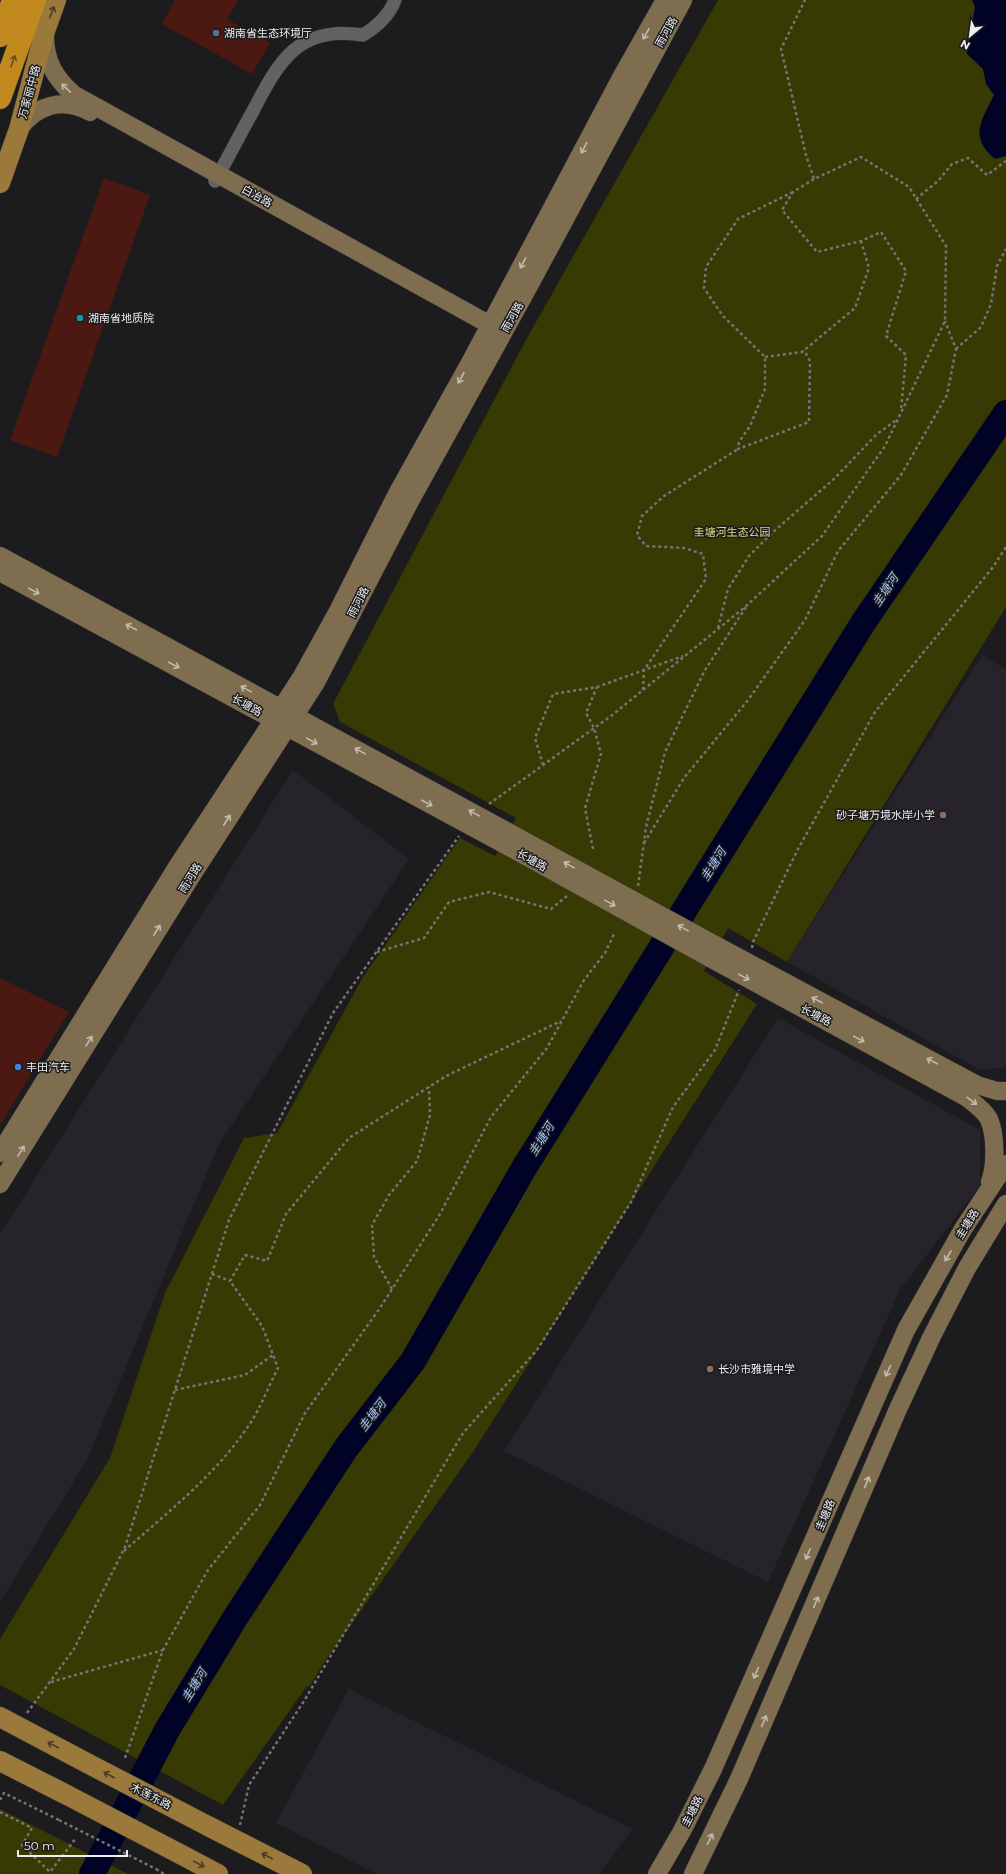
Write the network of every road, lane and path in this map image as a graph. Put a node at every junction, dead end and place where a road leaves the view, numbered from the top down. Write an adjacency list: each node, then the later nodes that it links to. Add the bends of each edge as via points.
1 (13, 0): 9 (highway)
2 (35, 0): 10 (highway, one-way to 2)
3 (56, 0): 8 (main road, 万家丽中路, one-way to 3)
4 (395, 0): 13 (street, via 380,23 363,35 327,35 305,43 286,56 273,73)
5 (665, 0): 21 (main road, 雨河路, one-way to 21, via 621,78)
6 (683, 0): 21 (main road, 雨河路)
7 (805, 0): 14 (path, via 781,49)
8 (45, 31): 11 (main road, 万家丽中路); 13 (main road, 白冶路, one-way to 8, via 73,94 50,68)
9 (0, 36)
10 (0, 98)
11 (19, 129): 13 (main road, 白冶路, via 26,120 44,107 69,104 83,108); 15 (main road, 万家丽中路)
12 (1006, 161): 17 (path, via 986,175 968,158 952,164 938,181)
13 (216, 178): 21 (main road, 白冶路)
14 (814, 179): 16 (path); 17 (path, via 861,157 908,187)
15 (0, 183)
16 (793, 192): 18 (path, via 782,210 817,252); 24 (path, via 738,219 706,267 704,288 723,316)
17 (916, 199): 20 (path, via 946,246)
18 (861, 241): 23 (path, via 869,268 855,308); 25 (path, via 881,232 906,271 886,336 906,355)
19 (1006, 249): 22 (path, via 997,266 991,304 981,327)
20 (945, 321): 22 (path); 25 (path)
21 (495, 332): 37 (main road, 雨河路, via 321,672)
22 (956, 349): 41 (path, via 947,395 901,475 838,551 805,620 748,700 684,778)
23 (804, 350): 24 (path); 27 (path, via 810,361 809,422)
24 (765, 357): 27 (path, via 765,389)
25 (901, 413): 26 (path)
26 (897, 420): 31 (path, via 885,446 822,536); 32 (path, via 877,434 834,479 749,556 728,589)
27 (738, 449): 34 (path, via 664,496 642,516 637,535 646,546 684,548 703,554 706,579)
28 (1006, 547): 47 (path, via 993,567 875,712 798,849 753,942)
29 (0, 556): 37 (main road, 长塘路, one-way to 29)
30 (0, 572): 37 (main road, 长塘路, one-way to 37)
31 (749, 604): 32 (path); 41 (path, via 705,670 665,752)
32 (718, 629): 33 (path)
33 (686, 655): 34 (path); 36 (path)
34 (644, 670): 35 (path); 36 (path)
35 (597, 687): 38 (path, via 586,713); 39 (path, via 554,694 535,738)
36 (643, 690): 38 (path)
37 (285, 718): 40 (main road, 长塘路); 51 (main road, 雨河路, via 177,866); 53 (main road, 雨河路, one-way to 37, via 192,875)
38 (594, 728): 39 (path); 42 (path, via 601,754 585,808)
39 (543, 765): 40 (path)
40 (471, 819): 46 (path); 47 (main road, 长塘路, bridge)
41 (644, 843): 43 (path)
42 (592, 849)
43 (638, 888)
44 (572, 892): 46 (path, via 551,909 488,892 449,902 424,938)
45 (616, 932): 48 (path, via 605,953 584,980)
46 (376, 953): 56 (path, via 334,1013 229,1220)
47 (748, 971): 50 (main road, 长塘路, one-way to 47, via 996,1091 978,1085); 54 (main road, 长塘路, one-way to 54, via 977,1105 988,1119 994,1146 993,1173); 71 (path, via 715,1050 673,1107 631,1202 537,1350 463,1433 304,1702 249,1785)
48 (562, 1021): 49 (path); 58 (path, via 547,1048 491,1117 440,1214)
49 (430, 1086): 57 (path, via 349,1138 286,1214 267,1261 245,1255); 58 (path, via 430,1115 417,1161 389,1195 372,1225 374,1257)
50 (1006, 1091)
51 (0, 1153)
52 (1006, 1164): 54 (main road, 圭塘路)
53 (0, 1184)
54 (985, 1195): 75 (main road, 圭塘路, one-way to 75, via 906,1330 713,1769)
55 (1006, 1204): 76 (main road, 圭塘路, one-way to 55, via 739,1779 932,1336 967,1268)
56 (212, 1274): 57 (path); 60 (path)
57 (230, 1280): 59 (path, via 262,1326)
58 (392, 1289): 62 (path, via 305,1413 260,1505 208,1570)
59 (273, 1354): 60 (path, via 245,1375); 61 (path, via 278,1368 248,1427 216,1467)
60 (175, 1390): 61 (path)
61 (122, 1553): 63 (path, via 74,1649)
62 (163, 1650): 63 (path); 66 (path)
63 (50, 1682): 65 (path)
64 (0, 1717): 65 (main road, 木莲东路)
65 (18, 1726): 71 (main road, 木莲东路, one-way to 65, bridge)
66 (125, 1758)
67 (0, 1761): 73 (main road, one-way to 73, bridge)
68 (0, 1800): 72 (path, bridge, via 4,1793)
69 (0, 1812): 70 (path, via 32,1828 22,1845 50,1872)
70 (76, 1838)
71 (237, 1840): 74 (main road, 木莲东路, one-way to 71)
72 (164, 1874)
73 (218, 1874)
74 (302, 1874)
75 (657, 1874)
76 (693, 1874)

